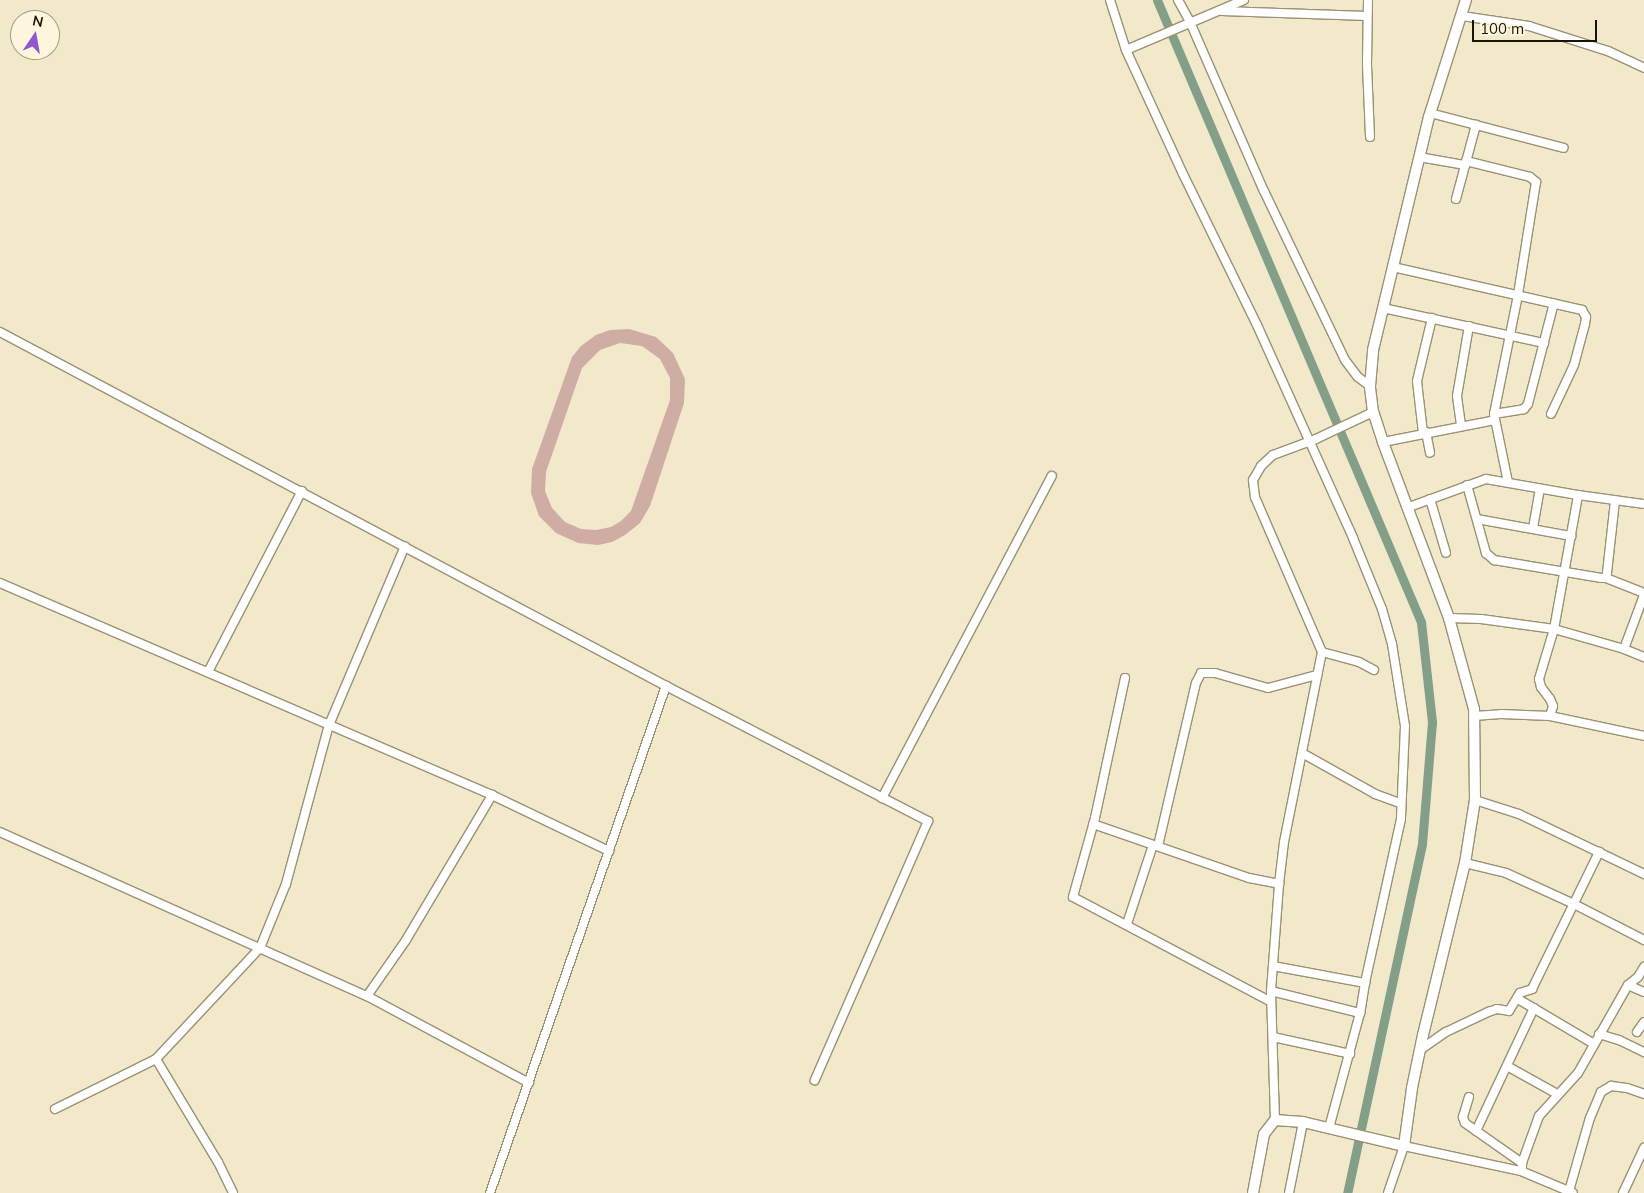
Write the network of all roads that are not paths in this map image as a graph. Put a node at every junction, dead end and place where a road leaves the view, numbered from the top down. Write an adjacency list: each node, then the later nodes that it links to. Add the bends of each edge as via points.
1 (1110, 0): 10 (street)
2 (1178, 0): 9 (street)
3 (1244, 0): 6 (street)
4 (1368, 0): 7 (street)
5 (1466, 0): 8 (street)
6 (1222, 11): 7 (street); 9 (street)
7 (1368, 16): 14 (street)
8 (1462, 16): 11 (street, via 1529,26 1608,51); 12 (street)
9 (1187, 23): 10 (street); 28 (street, via 1345,360)
10 (1126, 50): 34 (street)
11 (1644, 68)
12 (1430, 113): 13 (street); 16 (street)
13 (1476, 125): 15 (street); 17 (street)
14 (1370, 138)
15 (1564, 148)
16 (1419, 157): 17 (street); 19 (street)
17 (1465, 163): 18 (street); 20 (street, via 1530,177 1536,182)
18 (1456, 199)
19 (1393, 267): 20 (street); 22 (street)
20 (1518, 295): 21 (street); 26 (street)
21 (1554, 303): 27 (street); 30 (street, via 1578,307 1586,317 1574,365)
22 (1383, 308): 23 (street); 28 (street, via 1373,350)
23 (1432, 318): 24 (street); 33 (street, via 1417,381)
24 (1469, 326): 26 (street); 32 (street, via 1458,396)
25 (0, 332): 41 (street)
26 (1510, 336): 27 (street); 31 (street)
27 (1544, 343): 31 (street, via 1526,407)
28 (1370, 386): 29 (street)
29 (1369, 414): 34 (street); 35 (street)
30 (1551, 414)
31 (1495, 417): 32 (street); 38 (street)
32 (1461, 425): 33 (street)
33 (1424, 432): 35 (street); 36 (street)
34 (1312, 441): 59 (street, via 1273,456 1261,466 1253,480 1255,497); 74 (street, via 1382,609 1392,644 1405,726)
35 (1383, 442): 46 (street)
36 (1430, 452)
37 (1052, 476): 72 (street)
38 (1508, 482): 39 (street, via 1486,479); 40 (street)
39 (1467, 485): 43 (street); 47 (street)
40 (1540, 489): 42 (street); 48 (street)
41 (302, 491): 50 (street); 62 (street)
42 (1578, 495): 44 (street); 49 (street)
43 (1430, 499): 46 (street); 51 (street)
44 (1615, 500): 45 (street); 53 (street)
45 (1644, 504)
46 (1409, 507): 56 (street)
47 (1477, 519): 48 (street); 52 (street, via 1486,553 1494,560)
48 (1533, 528): 49 (street)
49 (1571, 536): 52 (street)
50 (405, 546): 65 (street); 68 (street)
51 (1446, 553)
52 (1565, 571): 53 (street); 57 (street)
53 (1606, 578): 55 (street)
54 (0, 582): 62 (street)
55 (1644, 594): 58 (street)
56 (1449, 618): 57 (street); 66 (street)
57 (1554, 629): 58 (street); 67 (street, via 1539,683 1553,706)
58 (1624, 648): 60 (street)
59 (1322, 652): 61 (street, via 1359,662); 63 (street)
60 (1644, 657)
61 (1374, 670)
62 (208, 672): 68 (street)
63 (1317, 676): 70 (street); 77 (street, via 1268,688 1208,671 1201,673)
64 (1125, 678): 75 (street)
65 (666, 686): 72 (street); 78 (street)
66 (1474, 716): 67 (street); 73 (street)
67 (1550, 716): 69 (street)
68 (329, 726): 71 (street); 86 (street, via 286,884)
69 (1644, 736)
70 (1302, 753): 74 (street, via 1376,794); 82 (street)
71 (492, 795): 78 (street); 93 (street, via 406,940)
72 (882, 798): 108 (street, via 928,821)
73 (1476, 800): 79 (street, via 1519,814); 80 (street)
74 (1400, 803): 89 (street, via 1401,819 1395,853)
75 (1093, 824): 77 (street); 84 (street, via 1073,898)
76 (0, 832): 86 (street)
77 (1156, 845): 82 (street, via 1249,878); 84 (street)
78 (609, 851): 109 (street)
79 (1600, 852): 81 (street); 83 (street)
80 (1465, 863): 83 (street, via 1506,874); 103 (street)
81 (1644, 874)
82 (1279, 884): 87 (street)
83 (1574, 904): 85 (street); 94 (street, via 1532,989 1523,991)
84 (1127, 924): 95 (street)
85 (1644, 940)
86 (260, 948): 93 (street); 106 (street)
87 (1273, 966): 89 (street); 91 (street)
88 (1644, 967): 90 (street, via 1638,978)
89 (1365, 983): 97 (street)
90 (1628, 985): 92 (street); 100 (street)
91 (1271, 991): 95 (street); 97 (street)
92 (1644, 992)
93 (367, 996): 109 (street)
94 (1518, 998): 96 (street); 103 (street, via 1509,1011 1497,1009 1488,1012 1446,1032)
95 (1271, 1002): 101 (street)
96 (1534, 1008): 102 (street); 107 (street)
97 (1360, 1013): 105 (street)
98 (1644, 1022): 99 (street)
99 (1636, 1032)
100 (1599, 1034): 102 (street); 104 (street)
101 (1272, 1037): 105 (street); 114 (street)
102 (1594, 1044): 110 (street, via 1578,1072)
103 (1420, 1050): 118 (street)
104 (1644, 1052)
105 (1350, 1054): 116 (street)
106 (156, 1059): 113 (street); 123 (street)
107 (1507, 1066): 110 (street); 117 (street)
108 (815, 1080)
109 (529, 1083): 124 (street)
110 (1557, 1094): 121 (street, via 1539,1116)
111 (1644, 1094): 122 (street, via 1611,1086 1601,1092 1590,1118)
112 (1469, 1097): 117 (street, via 1463,1120)
113 (55, 1109)
114 (1275, 1120): 115 (street); 125 (street, via 1264,1134)
115 (1302, 1122): 116 (street); 126 (street)
116 (1333, 1129): 118 (street)
117 (1476, 1132): 121 (street)
118 (1404, 1146): 121 (street); 127 (street)
119 (1644, 1148): 120 (street)
120 (1640, 1165): 128 (street)
121 (1522, 1167): 122 (street)
122 (1571, 1192)
123 (233, 1193)
124 (490, 1193)
125 (1253, 1193)
126 (1288, 1193)
127 (1388, 1193)
128 (1623, 1193)

